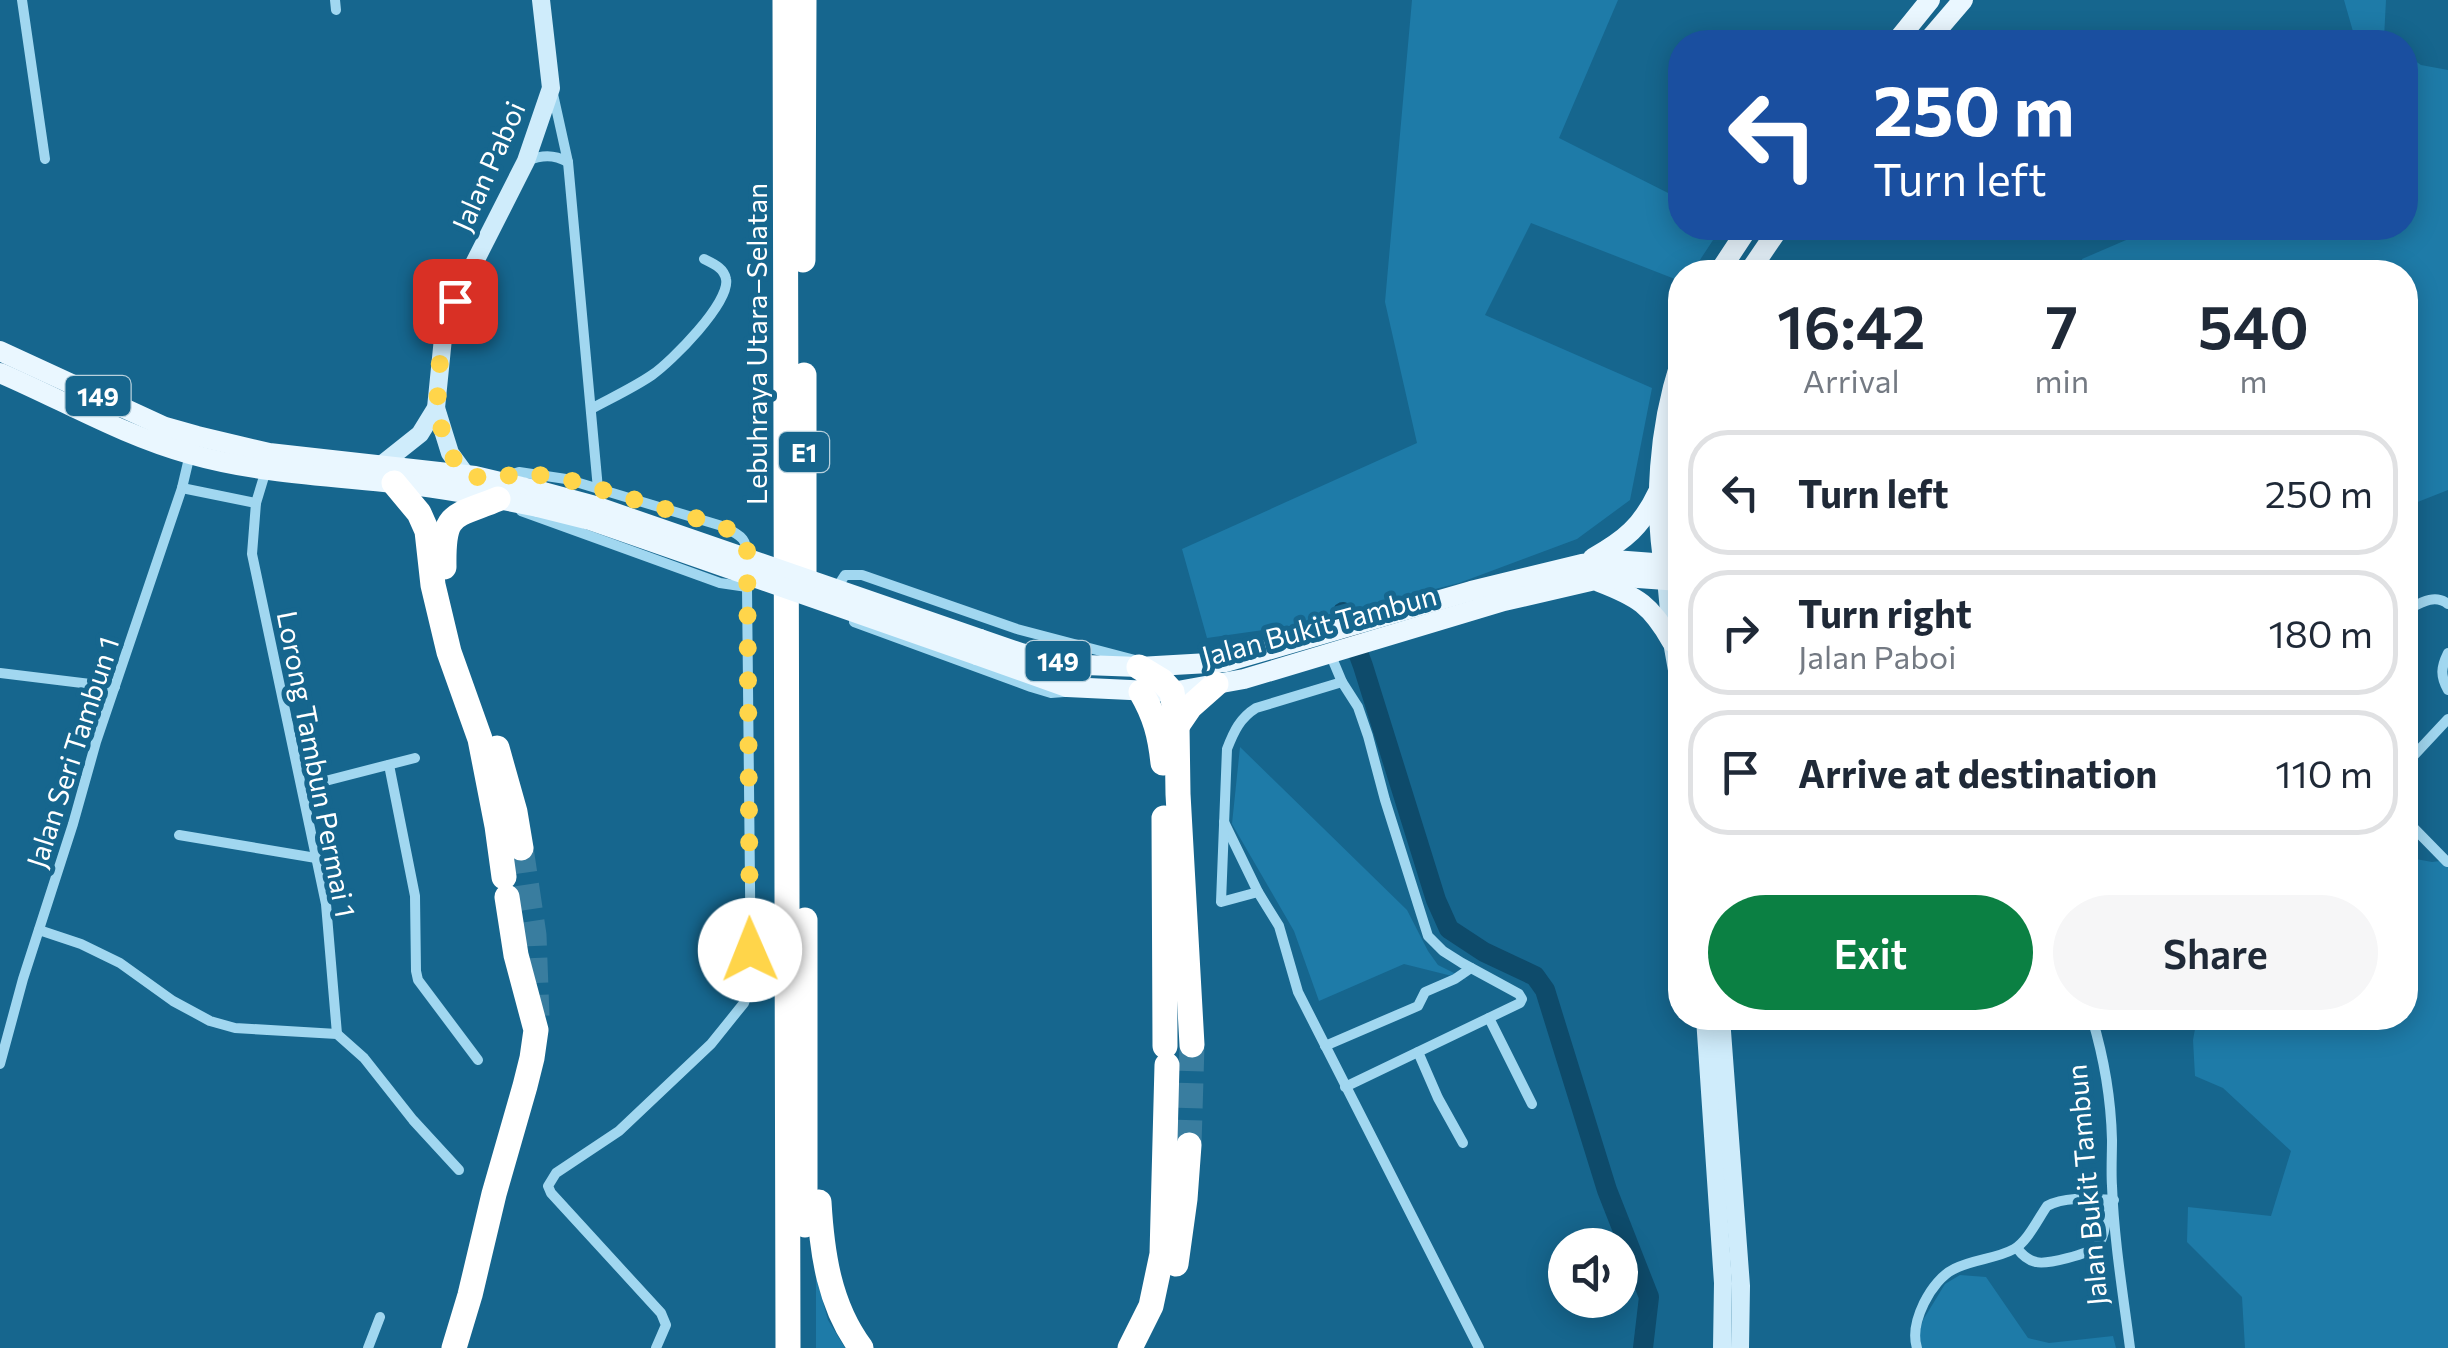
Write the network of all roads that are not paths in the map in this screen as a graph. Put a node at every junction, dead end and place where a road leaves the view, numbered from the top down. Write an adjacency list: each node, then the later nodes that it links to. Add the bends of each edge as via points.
1 (22, 0): 10 (street)
2 (541, 0): 9 (street, Jalan Paboi)
3 (785, 0): 80 (highway, Lebuhraya Utara–Selatan / E1)
4 (804, 0): 71 (highway, Lebuhraya Utara–Selatan / E1)
5 (1930, 0): 7 (main road)
6 (1962, 0): 8 (main road)
7 (1906, 30)
8 (1938, 30)
9 (551, 88): 11 (street, Jalan Paboi); 12 (street)
10 (45, 159)
11 (526, 161): 12 (street, via 551,155); 16 (street, Jalan Paboi, via 455,301 443,338)
12 (568, 162): 17 (street)
13 (704, 259): 17 (street, via 726,276 720,302 651,376)
14 (0, 351): 21 (main road, Jalan Bukit Tambun / 149, via 164,427)
15 (0, 373): 19 (main road, Jalan Bukit Tambun / 149)
16 (436, 408): 21 (street); 22 (street, Jalan Paboi, via 450,453)
17 (591, 409): 26 (street)
18 (1668, 411): 24 (main road)
19 (190, 454): 20 (main road, Jalan Bukit Tambun / 149); 23 (street, Jalan Seri Tambun 1)
20 (266, 470): 21 (main road, Jalan Bukit Tambun / 149); 27 (street, Lorong Tambun Permai 1)
21 (388, 474): 22 (main road, Jalan Bukit Tambun / 149); 25 (main road, Jalan Bukit Tambun / 149); 77 (highway, via 427,531 446,638 483,755 516,955 536,1030)
22 (466, 475): 25 (main road, Jalan Bukit Tambun / 149)
23 (182, 488): 27 (street); 42 (street, Jalan Seri Tambun 1)
24 (1660, 488): 28 (main road, via 1660,525); 30 (main road, via 1637,527)
25 (497, 489): 26 (street, via 519,472); 31 (street, via 532,516 720,584); 36 (main road, Jalan Bukit Tambun / 149, bridge); 55 (highway, via 448,526 444,582 504,771)
26 (598, 489): 31 (street, via 740,536 747,544)
27 (256, 503): 51 (street, Lorong Tambun Permai 1, via 252,554)
28 (1668, 546)
29 (1668, 569): 30 (main road, Jalan Bukit Tambun, via 1624,577)
30 (1589, 572): 34 (main road, via 1646,604); 35 (main road, Jalan Bukit Tambun, via 1504,601)
31 (747, 587): 85 (street, via 748,995 711,1044 619,1131 556,1172 548,1186 662,1313 666,1325)
32 (2448, 604): 33 (street, via 2430,599)
33 (2418, 605)
34 (1668, 635)
35 (1333, 643): 39 (main road, Jalan Bukit Tambun); 40 (street); 41 (main road, Jalan Bukit Tambun)
36 (978, 647): 39 (main road, Jalan Bukit Tambun / 149); 43 (main road, Jalan Bukit Tambun / 149, via 1055,684)
37 (2448, 653): 44 (street, via 2441,674)
38 (0, 673): 42 (street)
39 (1147, 675): 43 (main road, Jalan Bukit Tambun / 149); 43 (street, via 862,576 845,575 835,588 831,602 844,619 1043,691); 45 (highway); 90 (highway, via 1164,779 1162,1254 1151,1306)
40 (1342, 682): 52 (street, via 1244,716 1228,749); 60 (street, via 1368,736 1428,936)
41 (1216, 684): 45 (main road, Jalan Bukit Tambun); 47 (highway)
42 (114, 687): 59 (street, Jalan Seri Tambun 1)
43 (1100, 690)
44 (2448, 690)
45 (1172, 692): 47 (highway)
46 (2448, 719): 48 (street)
47 (1177, 726): 66 (highway)
48 (2418, 751)
49 (414, 758): 50 (street)
50 (389, 765): 51 (street); 69 (street, via 415,896 418,980)
51 (302, 787): 56 (street, Lorong Tambun Permai 1)
52 (1224, 822): 58 (street); 58 (street, via 1221,902)
53 (2418, 832): 57 (street)
54 (178, 835): 56 (street)
55 (521, 848)
56 (316, 858): 65 (street, Lorong Tambun Permai 1)
57 (2447, 862)
58 (1258, 892): 67 (street, via 1279,926 1298,992)
59 (39, 930): 65 (street, via 120,963 210,1021); 70 (street, Jalan Seri Tambun 1)
60 (1471, 968): 61 (street, via 1522,998); 67 (street, via 1425,992 1418,1006)
61 (1489, 1018): 68 (street); 73 (street)
62 (1706, 1030): 93 (street)
63 (1723, 1030): 94 (street)
64 (2096, 1030): 78 (street, Jalan Bukit Tambun, via 2108,1089)
65 (337, 1034): 76 (street)
66 (1192, 1044)
67 (1325, 1046): 72 (street)
68 (1418, 1052): 72 (street); 74 (street)
69 (478, 1060)
70 (0, 1064)
71 (806, 1082): 88 (highway, Lebuhraya Utara–Selatan / E1); 89 (highway, via 828,1279)
72 (1345, 1087): 92 (street)
73 (1532, 1104)
74 (1462, 1143)
75 (1188, 1144): 91 (highway, via 1172,1284)
76 (459, 1170)
77 (494, 1194): 83 (highway); 84 (highway)
78 (2110, 1200): 79 (street, via 2047,1206); 79 (street, via 2093,1250 2040,1264); 96 (street, Jalan Bukit Tambun)
79 (2017, 1248): 95 (street, via 1942,1277 1917,1316)
80 (789, 1279): 86 (highway); 87 (highway, Lebuhraya Utara–Selatan / E1)
81 (380, 1317): 82 (street)
82 (368, 1348)
83 (440, 1348)
84 (454, 1348)
85 (656, 1348)
86 (777, 1348)
87 (788, 1348)
88 (806, 1348)
89 (861, 1348)
90 (1130, 1348)
91 (1146, 1348)
92 (1479, 1348)
93 (1722, 1348)
94 (1740, 1348)
95 (1916, 1348)
96 (2130, 1348)

